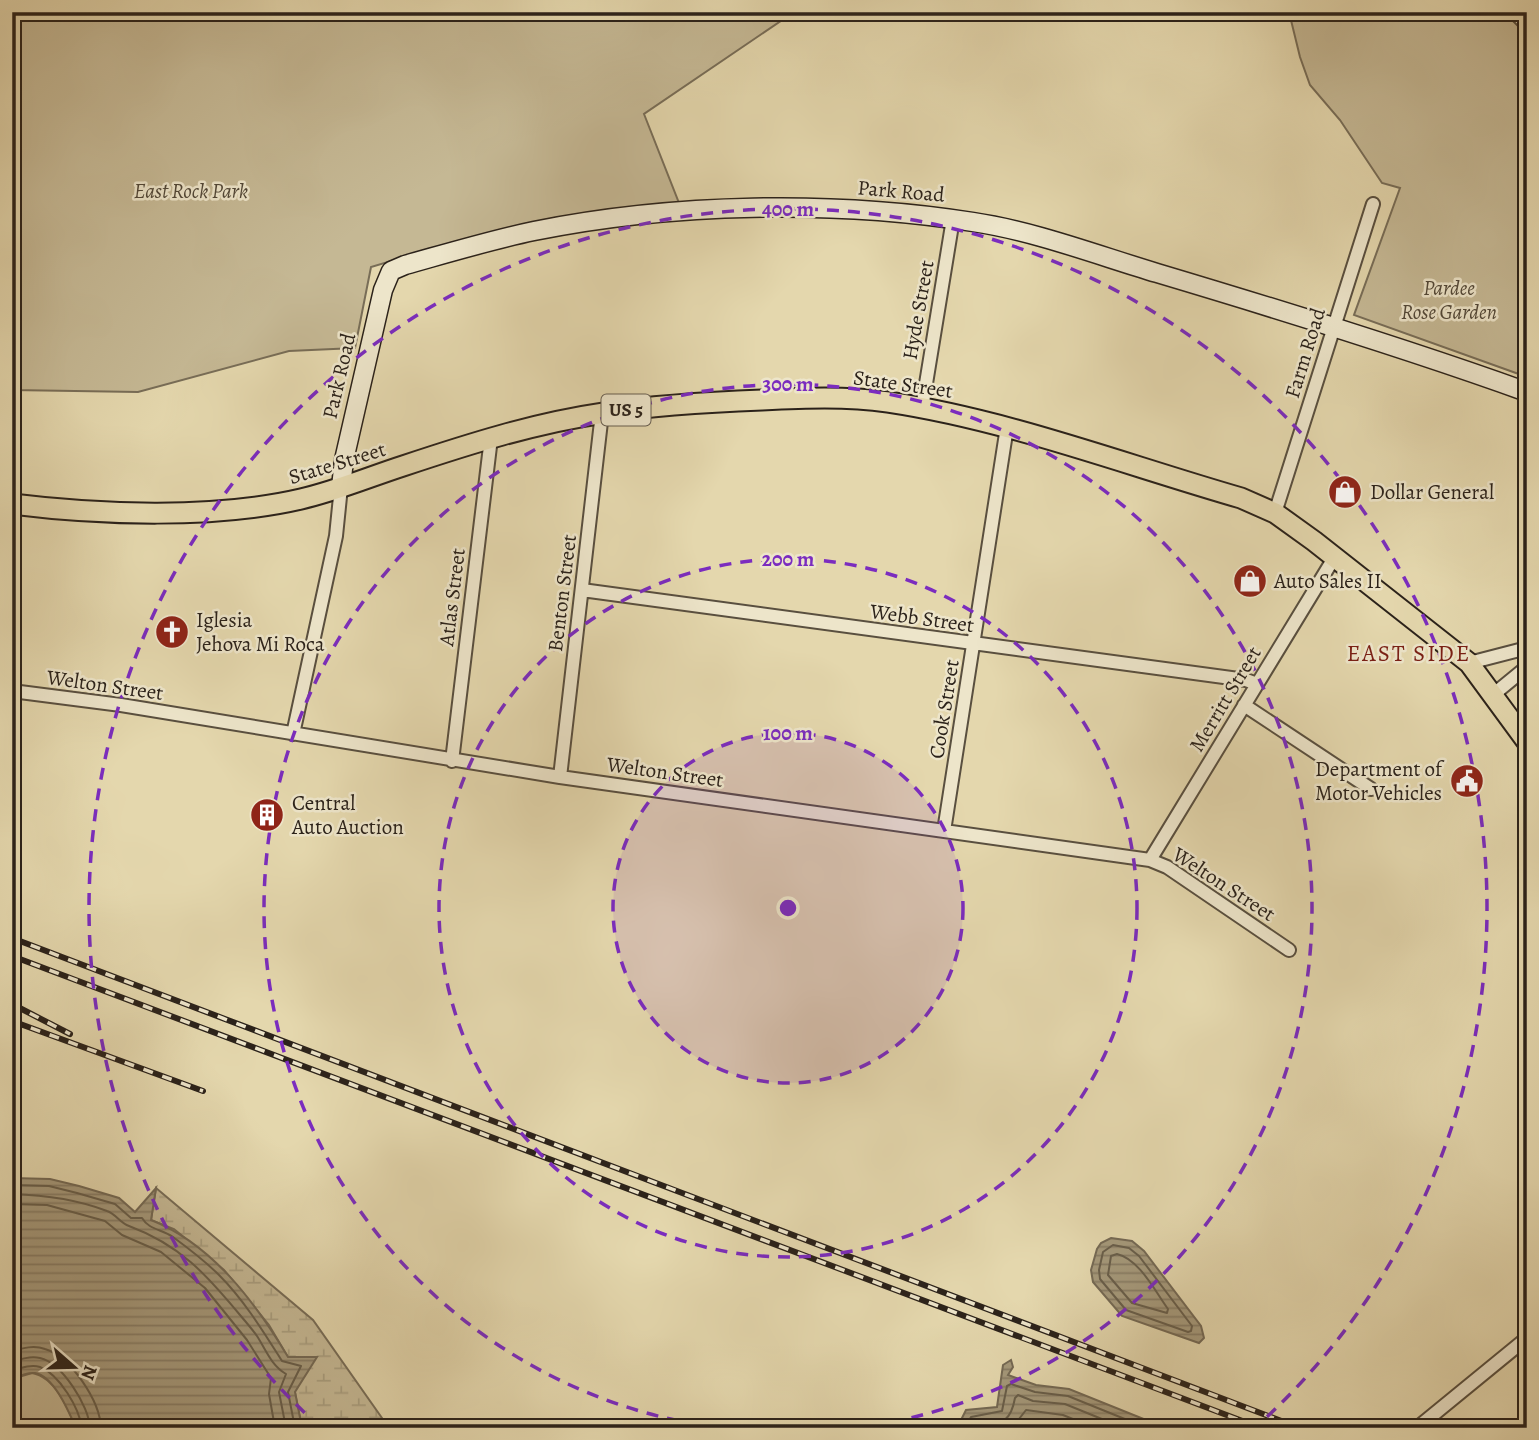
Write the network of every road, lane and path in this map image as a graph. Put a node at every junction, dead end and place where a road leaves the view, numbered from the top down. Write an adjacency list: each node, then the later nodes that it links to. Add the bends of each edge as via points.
1 (1514, 12): 2 (street)
2 (1527, 25)
3 (1373, 204): 5 (street, Farm Road)
4 (953, 219): 5 (main road, Park Road, via 1025,234); 7 (street, Hyde Street); 11 (main road, Park Road, via 823,208 650,215 536,231 397,267 388,276 378,310)
5 (1333, 325): 6 (main road, Park Road); 13 (street, Farm Road)
6 (1527, 392)
7 (922, 408): 8 (main road, State Street / US 5, via 884,401 793,398); 9 (main road, State Street / US 5)
8 (602, 413): 10 (main road, State Street / US 5); 15 (street, Benton Street)
9 (1007, 427): 13 (main road, State Street / US 5, via 1241,498); 16 (street, Cook Street)
10 (491, 438): 11 (main road, State Street / US 5); 26 (street, Atlas Street)
11 (341, 487): 12 (main road, State Street / US 5, via 299,500 227,511 103,511); 24 (street, via 336,536)
12 (12, 504)
13 (1275, 513): 14 (main road, State Street / US 5)
14 (1334, 558): 18 (main road, State Street / US 5); 20 (street, Merritt Street)
15 (582, 590): 16 (street, Webb Street); 27 (street, Benton Street)
16 (973, 645): 20 (street, Webb Street); 29 (street, Cook Street)
17 (1527, 648): 18 (street)
18 (1469, 663): 22 (main road, State Street / US 5)
19 (1527, 667): 22 (street)
20 (1257, 684): 23 (street, Merritt Street)
21 (12, 691): 24 (street, Welton Street)
22 (1494, 694): 25 (main road, State Street / US 5)
23 (1244, 705): 28 (street); 30 (street, Merritt Street)
24 (293, 734): 26 (street, Welton Street)
25 (1527, 742)
26 (452, 761): 27 (street, Welton Street)
27 (560, 777): 29 (street, Welton Street)
28 (1371, 789)
29 (944, 831): 30 (street, Welton Street)
30 (1150, 860): 31 (street, Welton Street)
31 (1289, 950)
32 (1527, 1338): 33 (street)
33 (1417, 1428)

